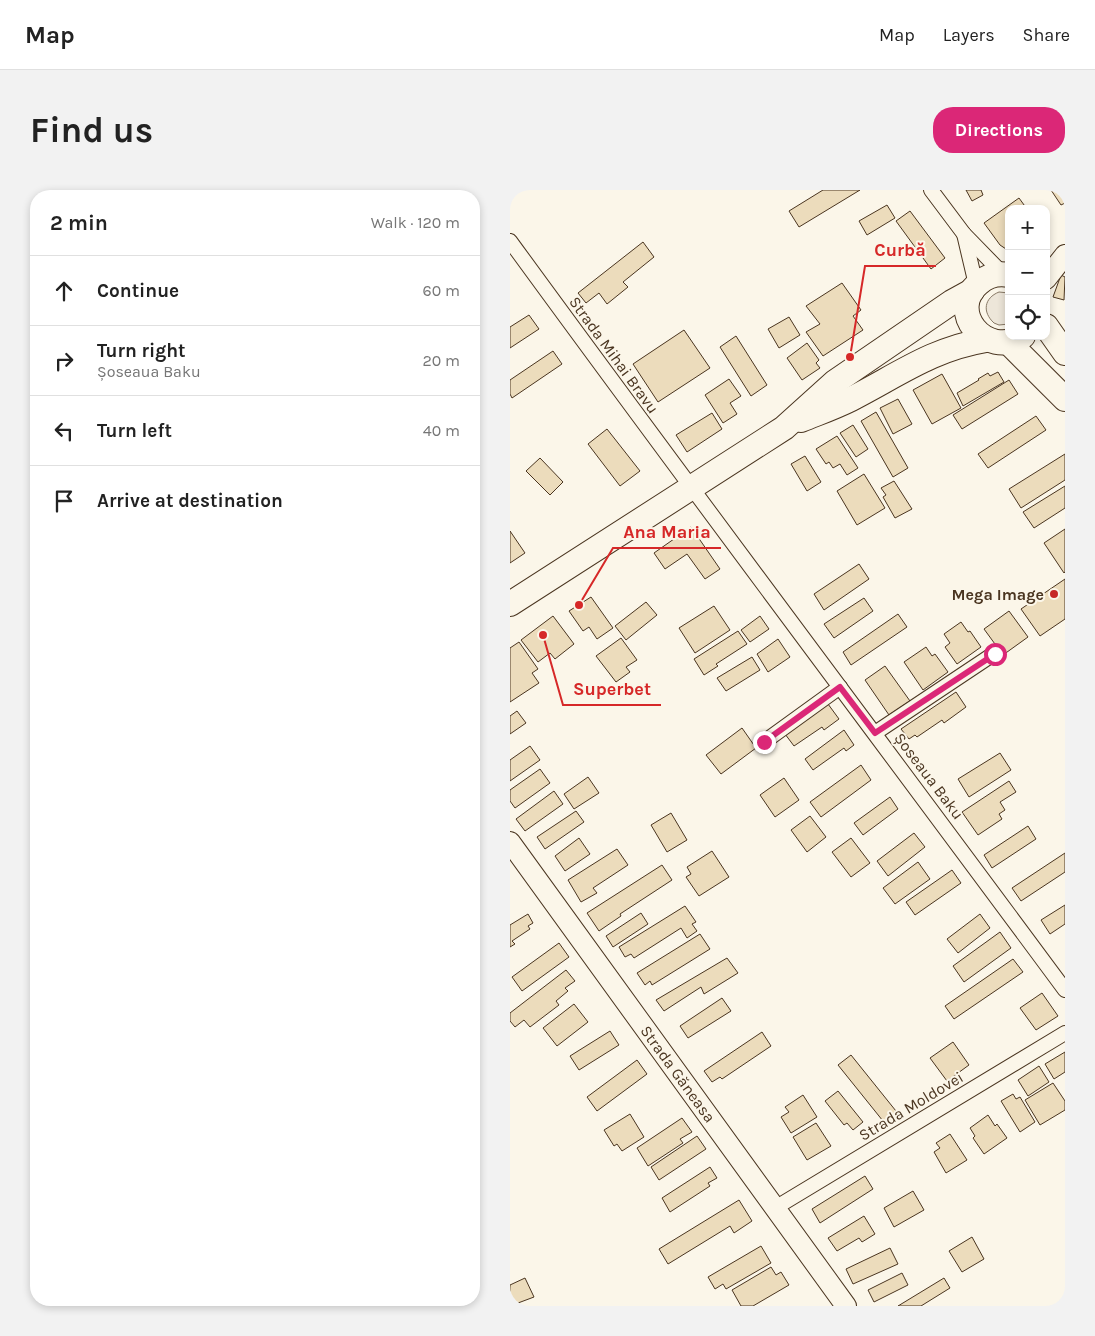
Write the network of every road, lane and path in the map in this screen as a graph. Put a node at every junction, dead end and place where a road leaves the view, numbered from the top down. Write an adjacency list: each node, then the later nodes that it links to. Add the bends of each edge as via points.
1 (931, 190): 2 (street)
2 (964, 234): 7 (street); 10 (street)
3 (510, 241): 17 (street, Strada Mihai Bravu)
4 (1065, 250): 6 (main road)
5 (1065, 255): 9 (main road)
6 (1050, 257)
7 (1005, 273)
8 (1005, 274): 10 (highway, via 984,279)
9 (1050, 274)
10 (974, 288): 12 (highway, via 968,302 971,324 977,333); 16 (highway, via 835,382)
11 (1050, 332): 14 (highway)
12 (1005, 340)
13 (1006, 340): 15 (highway); 16 (highway, via 957,346 928,357 850,400)
14 (1065, 353)
15 (1065, 399)
16 (784, 428): 17 (highway)
17 (691, 488): 18 (highway); 20 (street, Șoseaua Baku)
18 (510, 604)
19 (995, 654): 21 (street)
20 (840, 687): 21 (street, Șoseaua Baku); 22 (street)
21 (875, 733): 24 (street, Șoseaua Baku)
22 (764, 742)
23 (510, 842): 26 (main road, Strada Găneasa)
24 (1065, 990)
25 (1065, 1032): 26 (street, Strada Moldovei)
26 (775, 1208): 27 (main road, Strada Găneasa)
27 (846, 1306)

